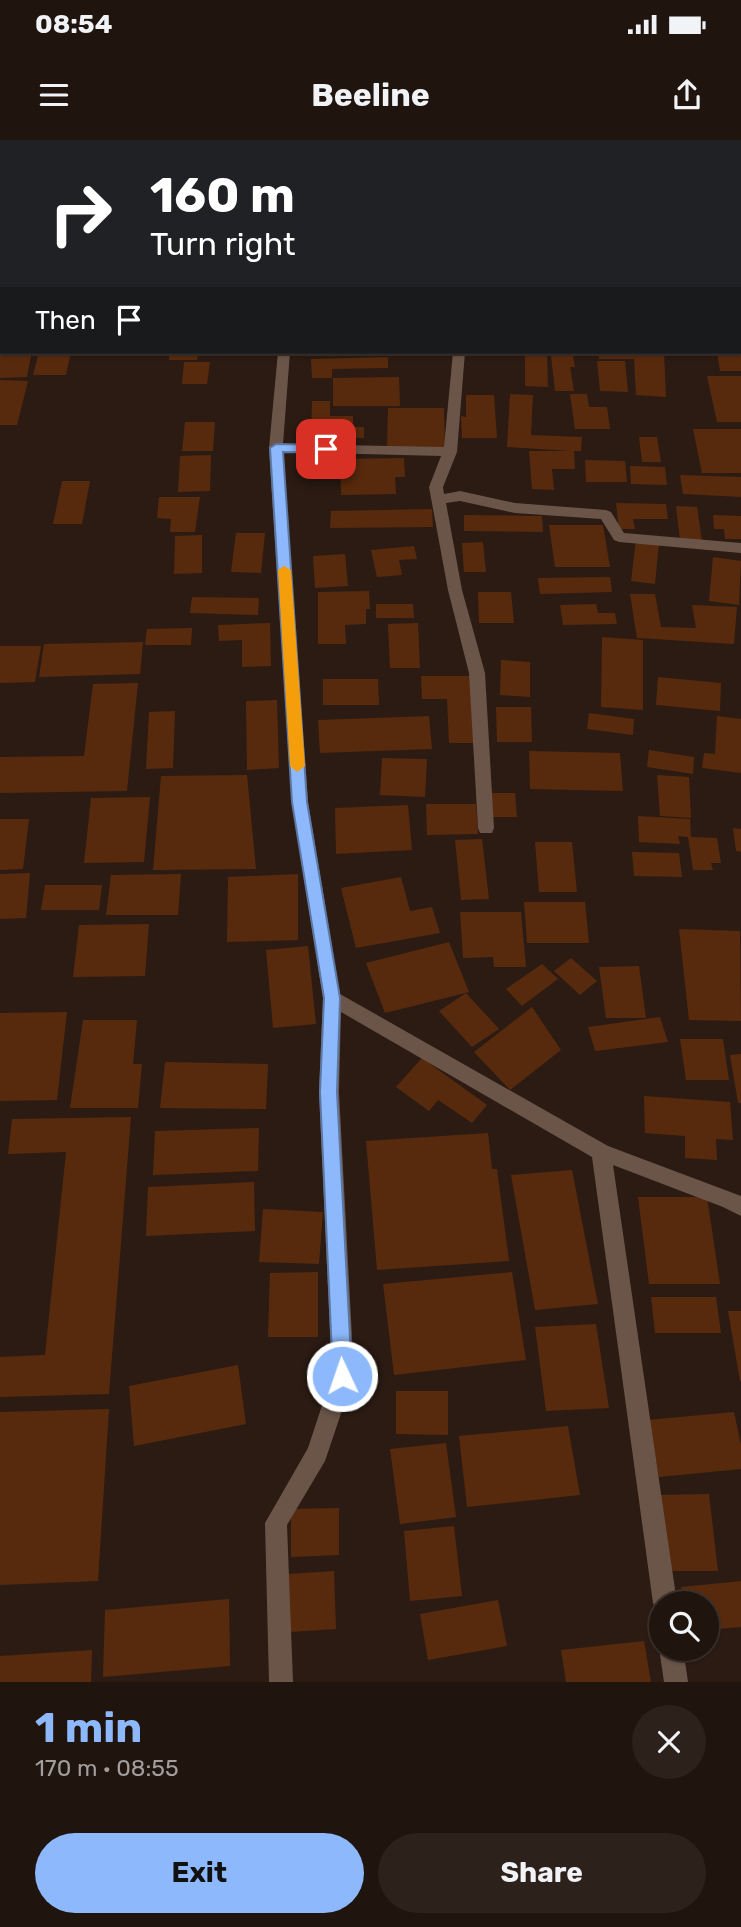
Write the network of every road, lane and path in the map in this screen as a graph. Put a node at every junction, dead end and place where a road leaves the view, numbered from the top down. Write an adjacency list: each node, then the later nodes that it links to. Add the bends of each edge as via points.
1 (284, 354): 3 (street)
2 (459, 354): 4 (street)
3 (276, 448): 4 (street); 8 (street, via 300,802)
4 (450, 452): 5 (street, via 436,487)
5 (438, 499): 6 (street, via 460,496 515,508 606,515 619,537); 7 (street, via 477,673)
6 (741, 548)
7 (486, 828)
8 (332, 998): 9 (street); 13 (street, via 329,1092 342,1376 317,1453 276,1523)
9 (601, 1152): 10 (street); 11 (street)
10 (741, 1207)
11 (663, 1591)
12 (673, 1661): 14 (street)
13 (281, 1682)
14 (676, 1682)

